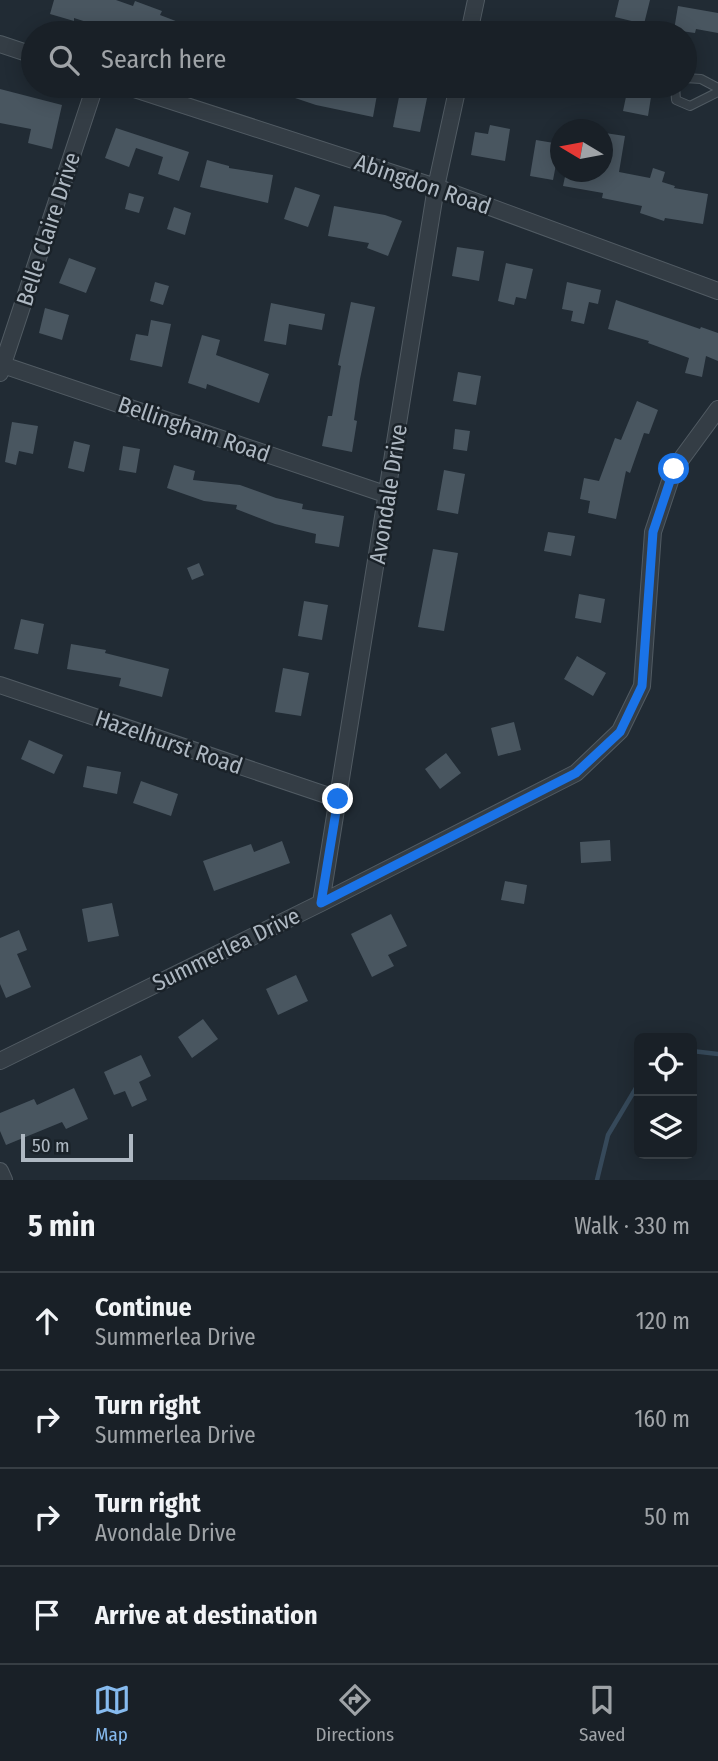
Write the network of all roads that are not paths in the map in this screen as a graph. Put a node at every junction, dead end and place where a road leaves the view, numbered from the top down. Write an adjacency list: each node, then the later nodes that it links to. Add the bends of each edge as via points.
1 (476, 0): 2 (street)
2 (472, 21)
3 (0, 44): 4 (street)
4 (21, 51)
5 (697, 79): 6 (lane)
6 (718, 90): 10 (lane, via 690,106)
7 (91, 98): 13 (street, Belle Claire Drive)
8 (162, 98): 11 (street, Abingdon Road)
9 (455, 98): 11 (street, Avondale Drive)
10 (676, 98)
11 (436, 187): 12 (street, Abingdon Road); 15 (street, Avondale Drive)
12 (718, 291)
13 (1, 367): 15 (street, Bellingham Road)
14 (718, 408): 18 (street, Summerlea Drive, via 674,469 653,532 642,686 620,732 576,773)
15 (388, 495): 17 (street, Avondale Drive)
16 (0, 685): 17 (street, Hazelhurst Road)
17 (338, 799): 18 (street, Avondale Drive)
18 (321, 903): 19 (street, Summerlea Drive)
19 (0, 1061)
20 (0, 1171): 21 (street)
21 (4, 1180)

